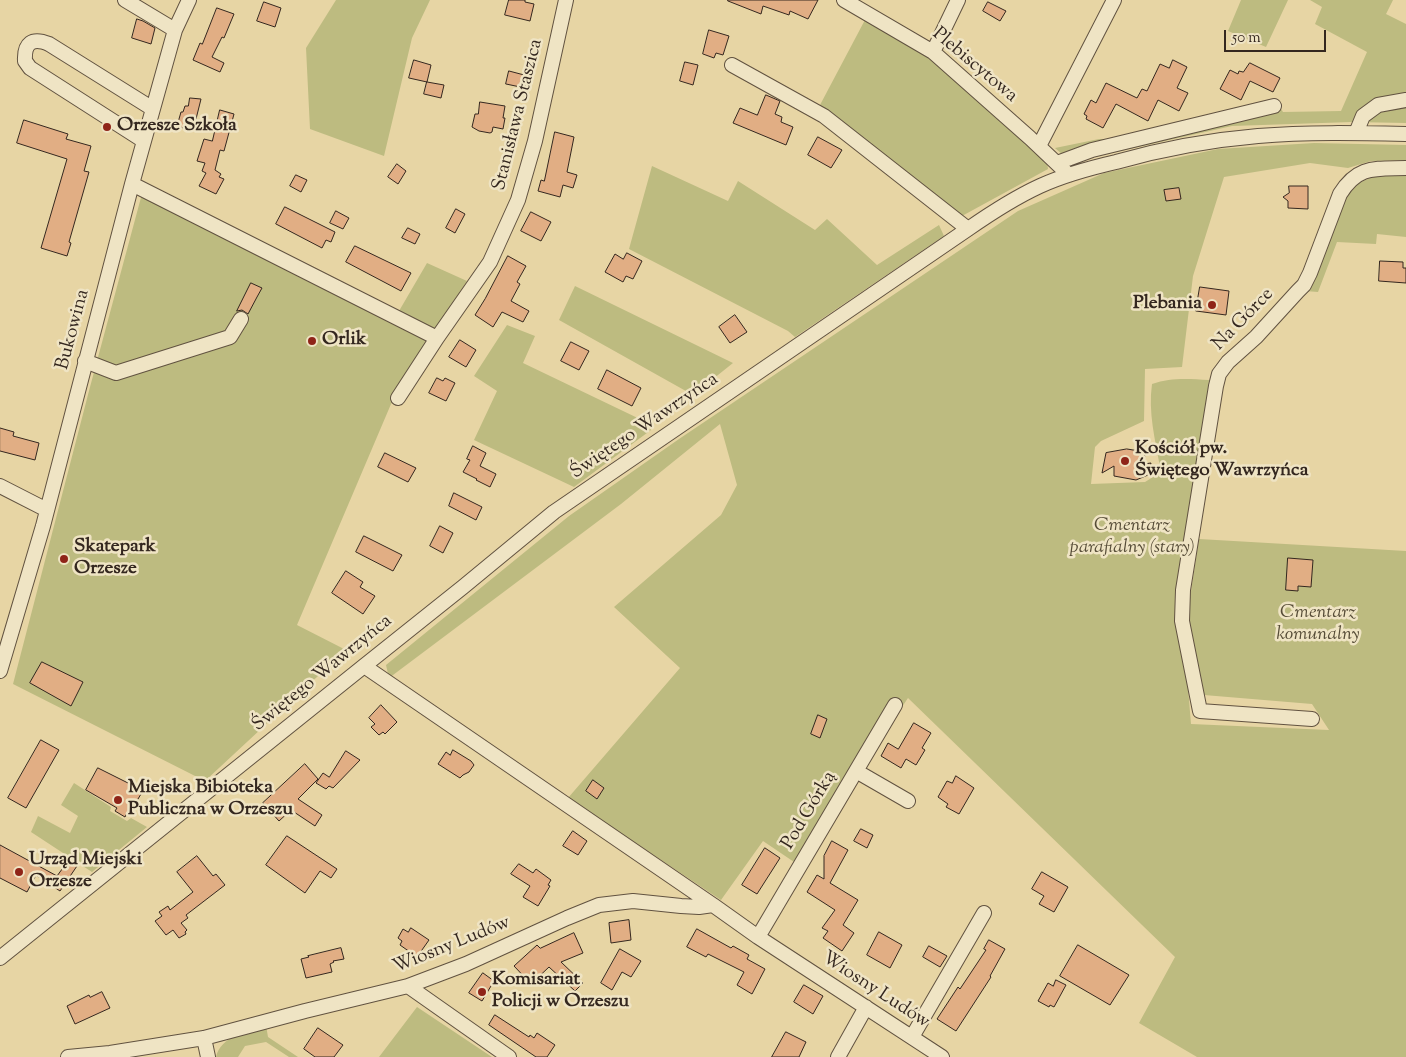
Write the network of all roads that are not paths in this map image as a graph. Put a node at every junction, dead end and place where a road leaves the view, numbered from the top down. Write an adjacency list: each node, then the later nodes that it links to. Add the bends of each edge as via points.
1 (125, 0): 7 (street)
2 (189, 0): 7 (street, Bukowina)
3 (566, 0): 23 (street, Stanisława Staszica, via 535,141 518,200 490,262)
4 (844, 0): 8 (street, Plebiscytowa)
5 (958, 0): 8 (street)
6 (1114, 0): 16 (street)
7 (175, 30): 12 (street, Bukowina)
8 (933, 52): 16 (street, Plebiscytowa)
9 (732, 65): 21 (street, via 824,116)
10 (1406, 100): 13 (street, via 1378,105 1363,116)
11 (1274, 106): 17 (street, via 1092,150)
12 (153, 109): 15 (street, Bukowina); 15 (street, via 49,44 42,41 29,43 24,61 30,68)
13 (1356, 133): 14 (street, Świętego Wawrzyńca); 19 (street, Świętego Wawrzyńca, via 1212,141 1147,153)
14 (1406, 134)
15 (144, 141): 20 (street, Bukowina)
16 (1039, 146): 17 (street, Plebiscytowa)
17 (1057, 163): 19 (street, Plebiscytowa)
18 (1406, 168): 31 (street, Na Górce, via 1370,170 1347,182 1304,285 1228,362 1216,386 1183,590 1182,621 1200,711)
19 (1069, 175): 21 (street, Świętego Wawrzyńca, via 1013,199)
20 (132, 184): 23 (street); 24 (street, Bukowina)
21 (968, 229): 28 (street, Świętego Wawrzyńca, via 554,512)
22 (241, 319): 24 (street, via 230,337 116,373)
23 (437, 338): 25 (street, Stanisława Staszica)
24 (85, 361): 27 (street, Bukowina)
25 (398, 398)
26 (0, 486): 27 (street)
27 (47, 510): 29 (street, Bukowina)
28 (364, 666): 34 (street, Wiosny Ludów); 37 (street, Świętego Wawrzyńca)
29 (0, 671)
30 (895, 705): 32 (street, Pod Górką)
31 (1312, 719)
32 (856, 771): 33 (street); 36 (street, Pod Górką)
33 (908, 802)
34 (713, 905): 36 (street, Wiosny Ludów); 38 (street, Wiosny Ludów, via 699,907 632,901 599,905)
35 (984, 913): 41 (street)
36 (758, 937): 39 (street, Wiosny Ludów)
37 (0, 958)
38 (408, 986): 40 (street, Wiosny Ludów); 44 (street)
39 (866, 1007): 41 (street, Wiosny Ludów); 45 (street)
40 (204, 1038): 42 (street, Wiosny Ludów); 43 (street)
41 (912, 1038): 46 (street, Wiosny Ludów)
42 (68, 1057)
43 (208, 1057)
44 (509, 1057)
45 (838, 1057)
46 (942, 1057)

